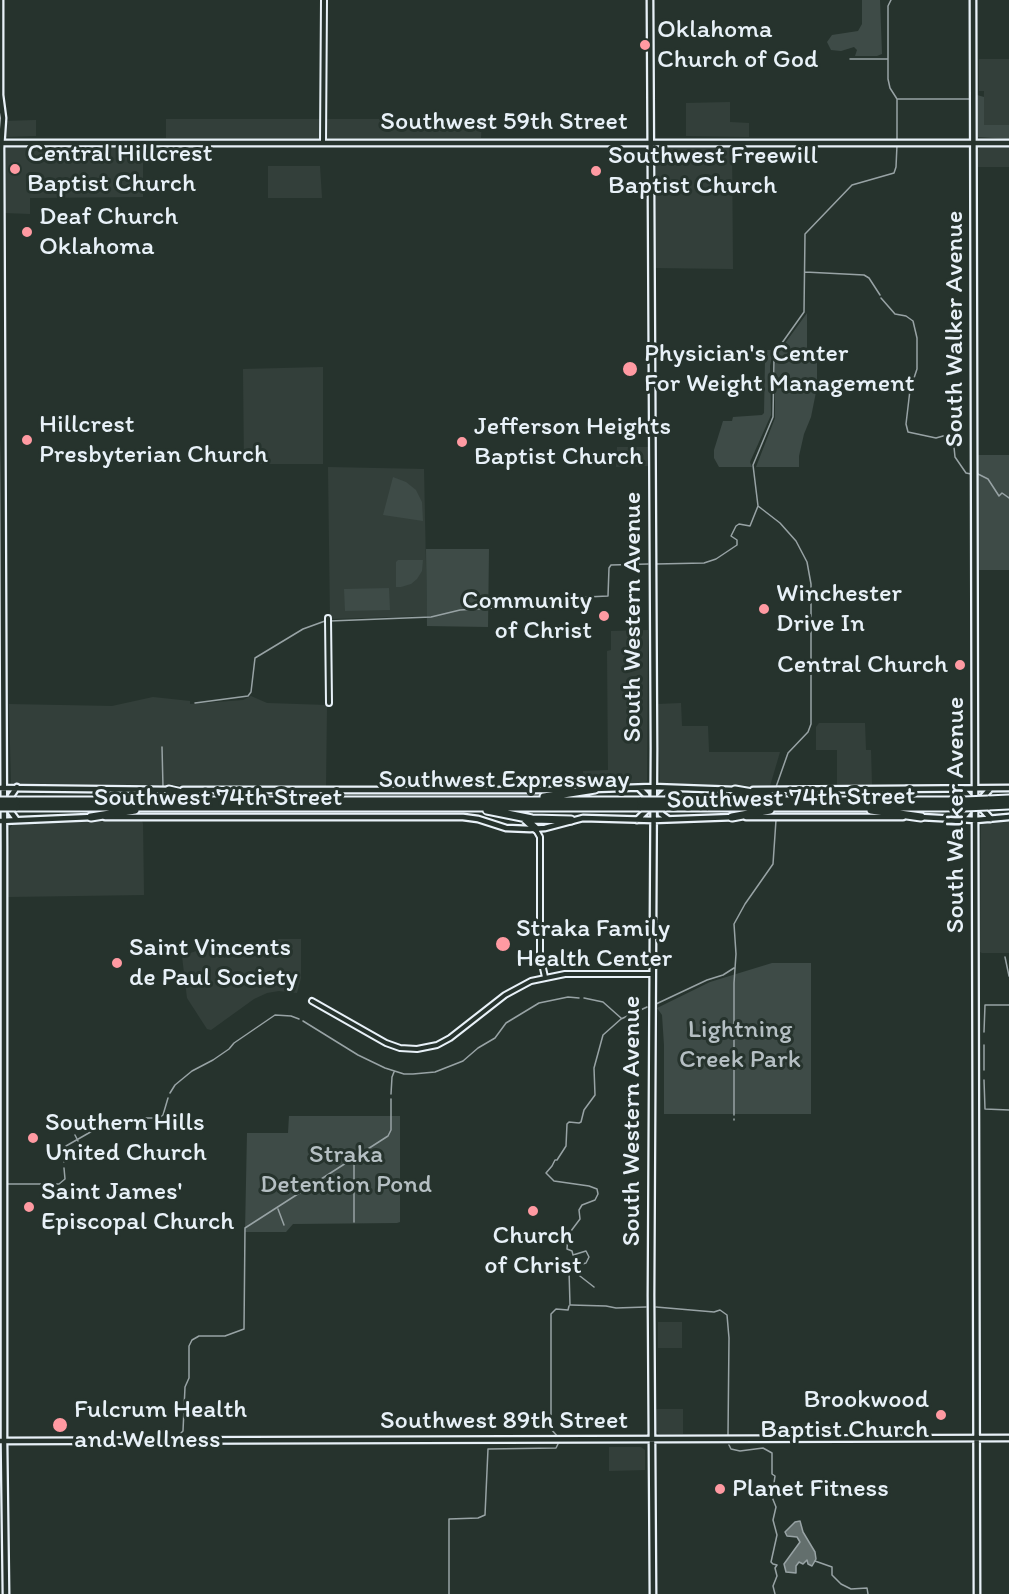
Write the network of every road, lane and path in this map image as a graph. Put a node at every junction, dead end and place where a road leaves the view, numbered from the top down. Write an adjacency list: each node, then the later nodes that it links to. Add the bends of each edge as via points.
1 (0, 0): 5 (main road)
2 (324, 0): 8 (street)
3 (650, 0): 6 (main road, South Western Avenue)
4 (973, 0): 9 (main road, South Walker Avenue)
5 (0, 95): 7 (main road)
6 (650, 141): 8 (main road, Southwest 59th Street); 9 (main road, Southwest 59th Street); 13 (main road, South Western Avenue)
7 (0, 142): 8 (main road, Southwest 59th Street); 14 (main road)
8 (323, 142)
9 (974, 142): 10 (main road, Southwest 59th Street); 21 (main road, South Walker Avenue)
10 (1009, 142)
11 (328, 621): 12 (street)
12 (329, 703)
13 (653, 787): 16 (main road, Southwest 74th Street); 17 (main road, Southwest 74th Street); 50 (main road, South Western Avenue)
14 (2, 788): 15 (main road, Southwest 74th Street); 54 (main road)
15 (17, 788): 23 (main road, Southwest 74th Street); 47 (main road, via 10,796 11,814)
16 (639, 788): 19 (main road, Southwest 74th Street); 49 (main road, via 646,795 646,811)
17 (669, 788): 24 (main road, Southwest 74th Street); 51 (main road, via 660,797 661,814)
18 (1009, 788): 22 (main road, Southwest 74th Street)
19 (595, 789): 23 (main road, Southwest 74th Street); 29 (highway)
20 (963, 789): 21 (main road, Southwest 74th Street); 25 (main road, Southwest 74th Street); 52 (main road, via 969,797 969,810)
21 (976, 789): 22 (main road, Southwest 74th Street); 53 (main road, South Walker Avenue)
22 (990, 789): 46 (main road, via 983,797 983,810)
23 (169, 790): 28 (highway)
24 (735, 790): 25 (main road, Southwest 74th Street); 30 (highway)
25 (907, 790): 35 (highway)
26 (1009, 800): 31 (highway, Southwest Expressway)
27 (0, 801): 32 (highway, Southwest Expressway, bridge)
28 (217, 801): 29 (highway, Southwest Expressway); 32 (highway, Southwest Expressway)
29 (524, 801): 33 (highway, Southwest Expressway)
30 (794, 801): 34 (highway, Southwest Expressway); 35 (highway, Southwest Expressway)
31 (988, 803): 35 (highway, Southwest Expressway, bridge); 36 (highway, Southwest Expressway)
32 (16, 804): 37 (highway, Southwest Expressway, bridge); 38 (highway, Southwest Expressway)
33 (641, 804): 34 (highway, Southwest Expressway, bridge); 39 (highway, Southwest Expressway)
34 (665, 804): 40 (highway, Southwest Expressway)
35 (850, 804): 40 (highway, Southwest Expressway); 43 (highway)
36 (1009, 806)
37 (0, 807)
38 (147, 807): 39 (highway, Southwest Expressway); 45 (highway)
39 (473, 807): 41 (highway)
40 (784, 807): 42 (highway)
41 (522, 817): 48 (highway); 56 (highway)
42 (732, 817): 43 (main road, Southwest 74th Street); 51 (main road, Southwest 74th Street)
43 (921, 817): 52 (main road, Southwest 74th Street)
44 (1009, 817): 46 (main road, Southwest 74th Street)
45 (91, 818): 47 (main road, Southwest 74th Street); 56 (main road, Southwest 74th Street, via 463,817 510,829)
46 (991, 819): 53 (main road, Southwest 74th Street)
47 (17, 820): 54 (main road, Southwest 74th Street)
48 (571, 820): 49 (main road, Southwest 74th Street); 55 (main road, Southwest 74th Street)
49 (637, 820): 50 (main road, Southwest 74th Street)
50 (653, 820): 51 (main road, Southwest 74th Street); 58 (main road, South Western Avenue)
51 (669, 820)
52 (961, 820): 53 (main road, Southwest 74th Street)
53 (976, 820): 61 (main road, South Walker Avenue)
54 (2, 821): 64 (main road)
55 (547, 828): 56 (main road, Southwest 74th Street); 57 (street)
56 (536, 829): 57 (street)
57 (540, 837): 59 (street, via 540,948)
58 (652, 974): 59 (street); 63 (main road, South Western Avenue)
59 (545, 977): 60 (street, via 510,991 447,1040 417,1049 386,1043)
60 (312, 1001)
61 (976, 1438): 62 (main road, Southwest 89th Street); 63 (main road, Southwest 89th Street); 67 (main road, South Walker Avenue)
62 (1009, 1438)
63 (651, 1440): 64 (main road, Southwest 89th Street); 66 (main road, South Western Avenue)
64 (2, 1441): 65 (main road)
65 (6, 1594)
66 (653, 1594)
67 (977, 1594)

